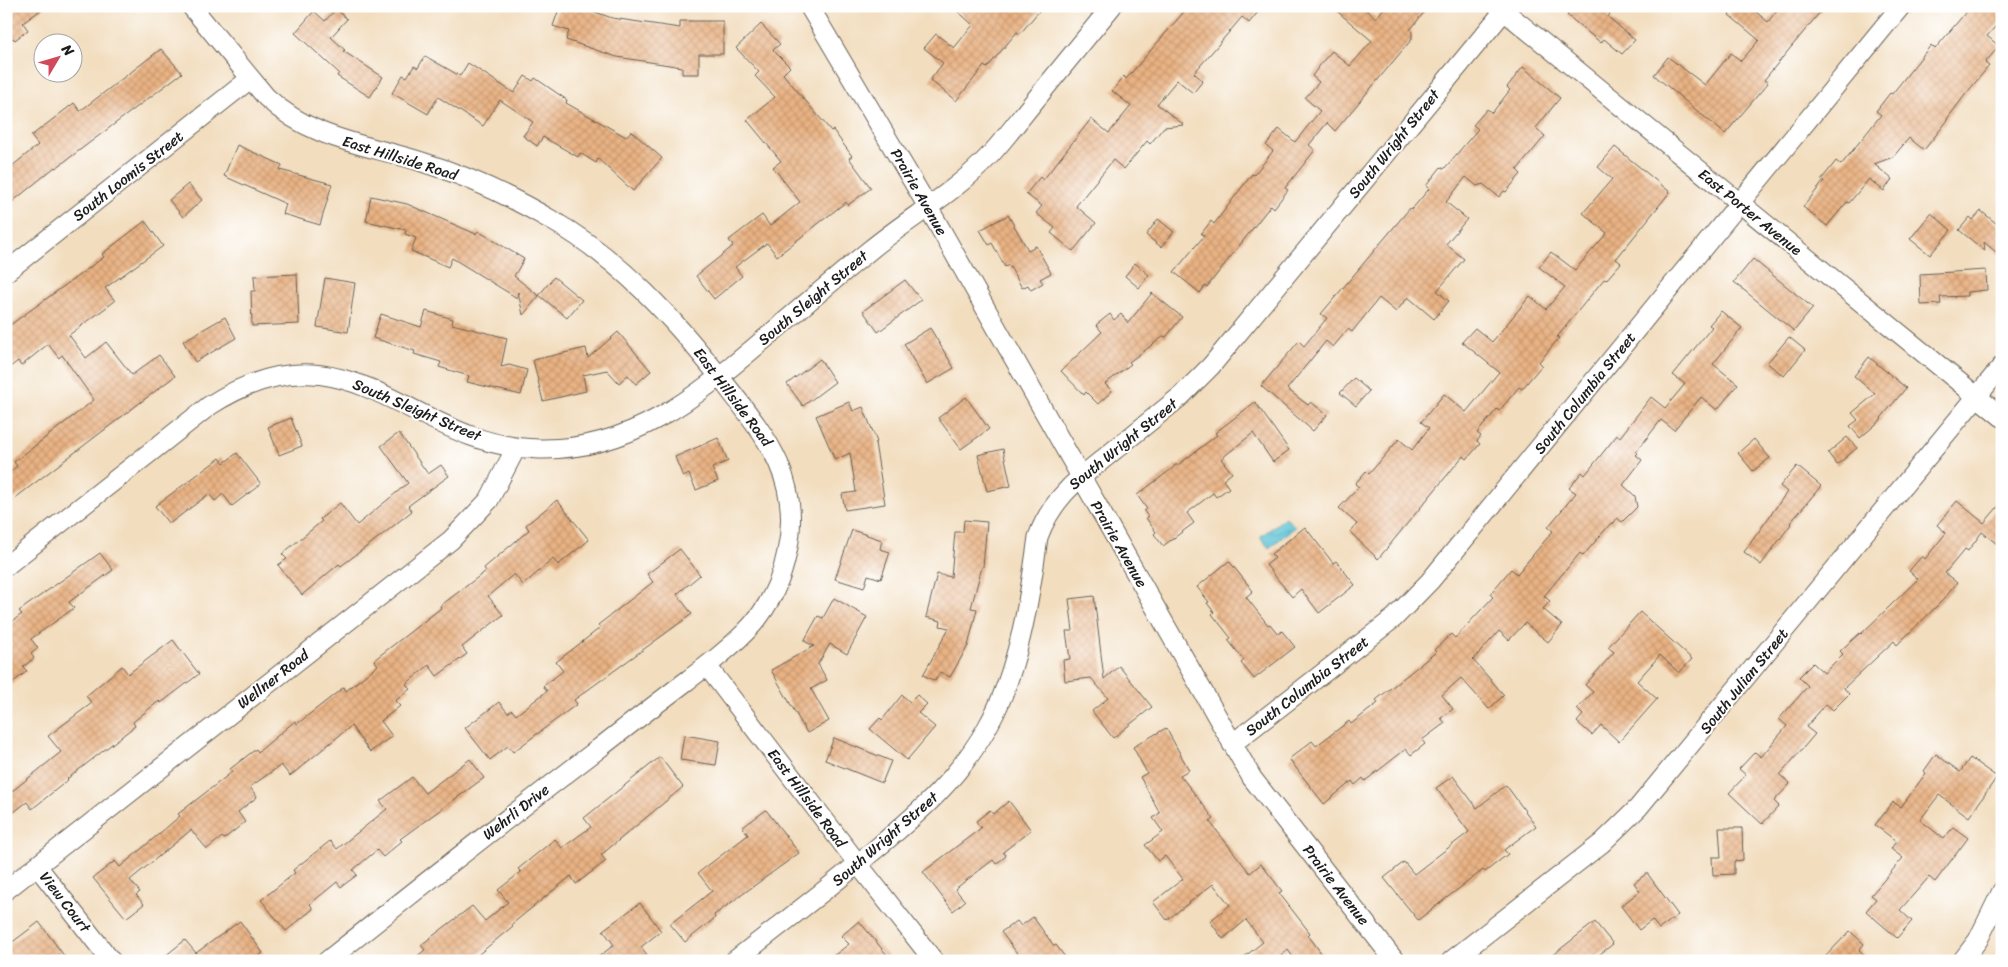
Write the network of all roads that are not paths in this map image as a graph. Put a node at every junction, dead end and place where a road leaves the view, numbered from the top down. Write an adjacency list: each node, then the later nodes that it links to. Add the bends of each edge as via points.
1 (191, 6): 6 (street, East Hillside Road)
2 (809, 6): 8 (street, Prairie Avenue)
3 (1112, 6): 8 (street, South Sleight Street, via 992,153 969,176)
4 (1901, 6): 7 (street, South Columbia Street)
5 (1504, 8): 7 (street, East Porter Avenue); 15 (street, South Wright Street, via 1211,366 1181,396)
6 (250, 79): 9 (street, South Loomis Street); 11 (street, East Hillside Road, via 277,107 301,123 334,138 449,171 503,193 556,222 594,248 644,290)
7 (1740, 204): 12 (street, East Porter Avenue); 18 (street, South Columbia Street, via 1415,598 1394,618)
8 (928, 207): 11 (street, South Sleight Street, via 870,249); 15 (street, Prairie Avenue)
9 (6, 272)
10 (2002, 366): 12 (street, South Julian Street)
11 (720, 377): 14 (street, South Sleight Street, via 650,423 620,436 589,445 557,449); 17 (street, East Hillside Road, via 774,451 787,486 791,524 788,551 766,606 745,633)
12 (1976, 398): 13 (street, East Porter Avenue); 28 (street, South Julian Street, via 1638,808 1602,843)
13 (2002, 418)
14 (516, 448): 16 (street, South Sleight Street, via 446,426 354,382 329,375 303,373 268,378 247,385 210,406); 20 (street, Wellner Road, via 489,500 450,540)
15 (1081, 477): 18 (street, Prairie Avenue); 19 (street, South Wright Street, via 1065,491 1044,520 1018,644 1004,692 988,726 947,785)
16 (6, 566)
17 (707, 666): 19 (street, East Hillside Road); 24 (street, Wehrli Drive)
18 (1232, 744): 27 (street, Prairie Avenue, via 1252,778)
19 (858, 864): 25 (street, South Wright Street); 26 (street, East Hillside Road)
20 (37, 866): 21 (street, Wellner Road); 23 (street, View Court)
21 (6, 890)
22 (2002, 891): 29 (street, via 1978,940)
23 (111, 961)
24 (327, 961)
25 (734, 961)
26 (934, 961)
27 (1395, 961)
28 (1451, 961)
29 (1962, 961)

